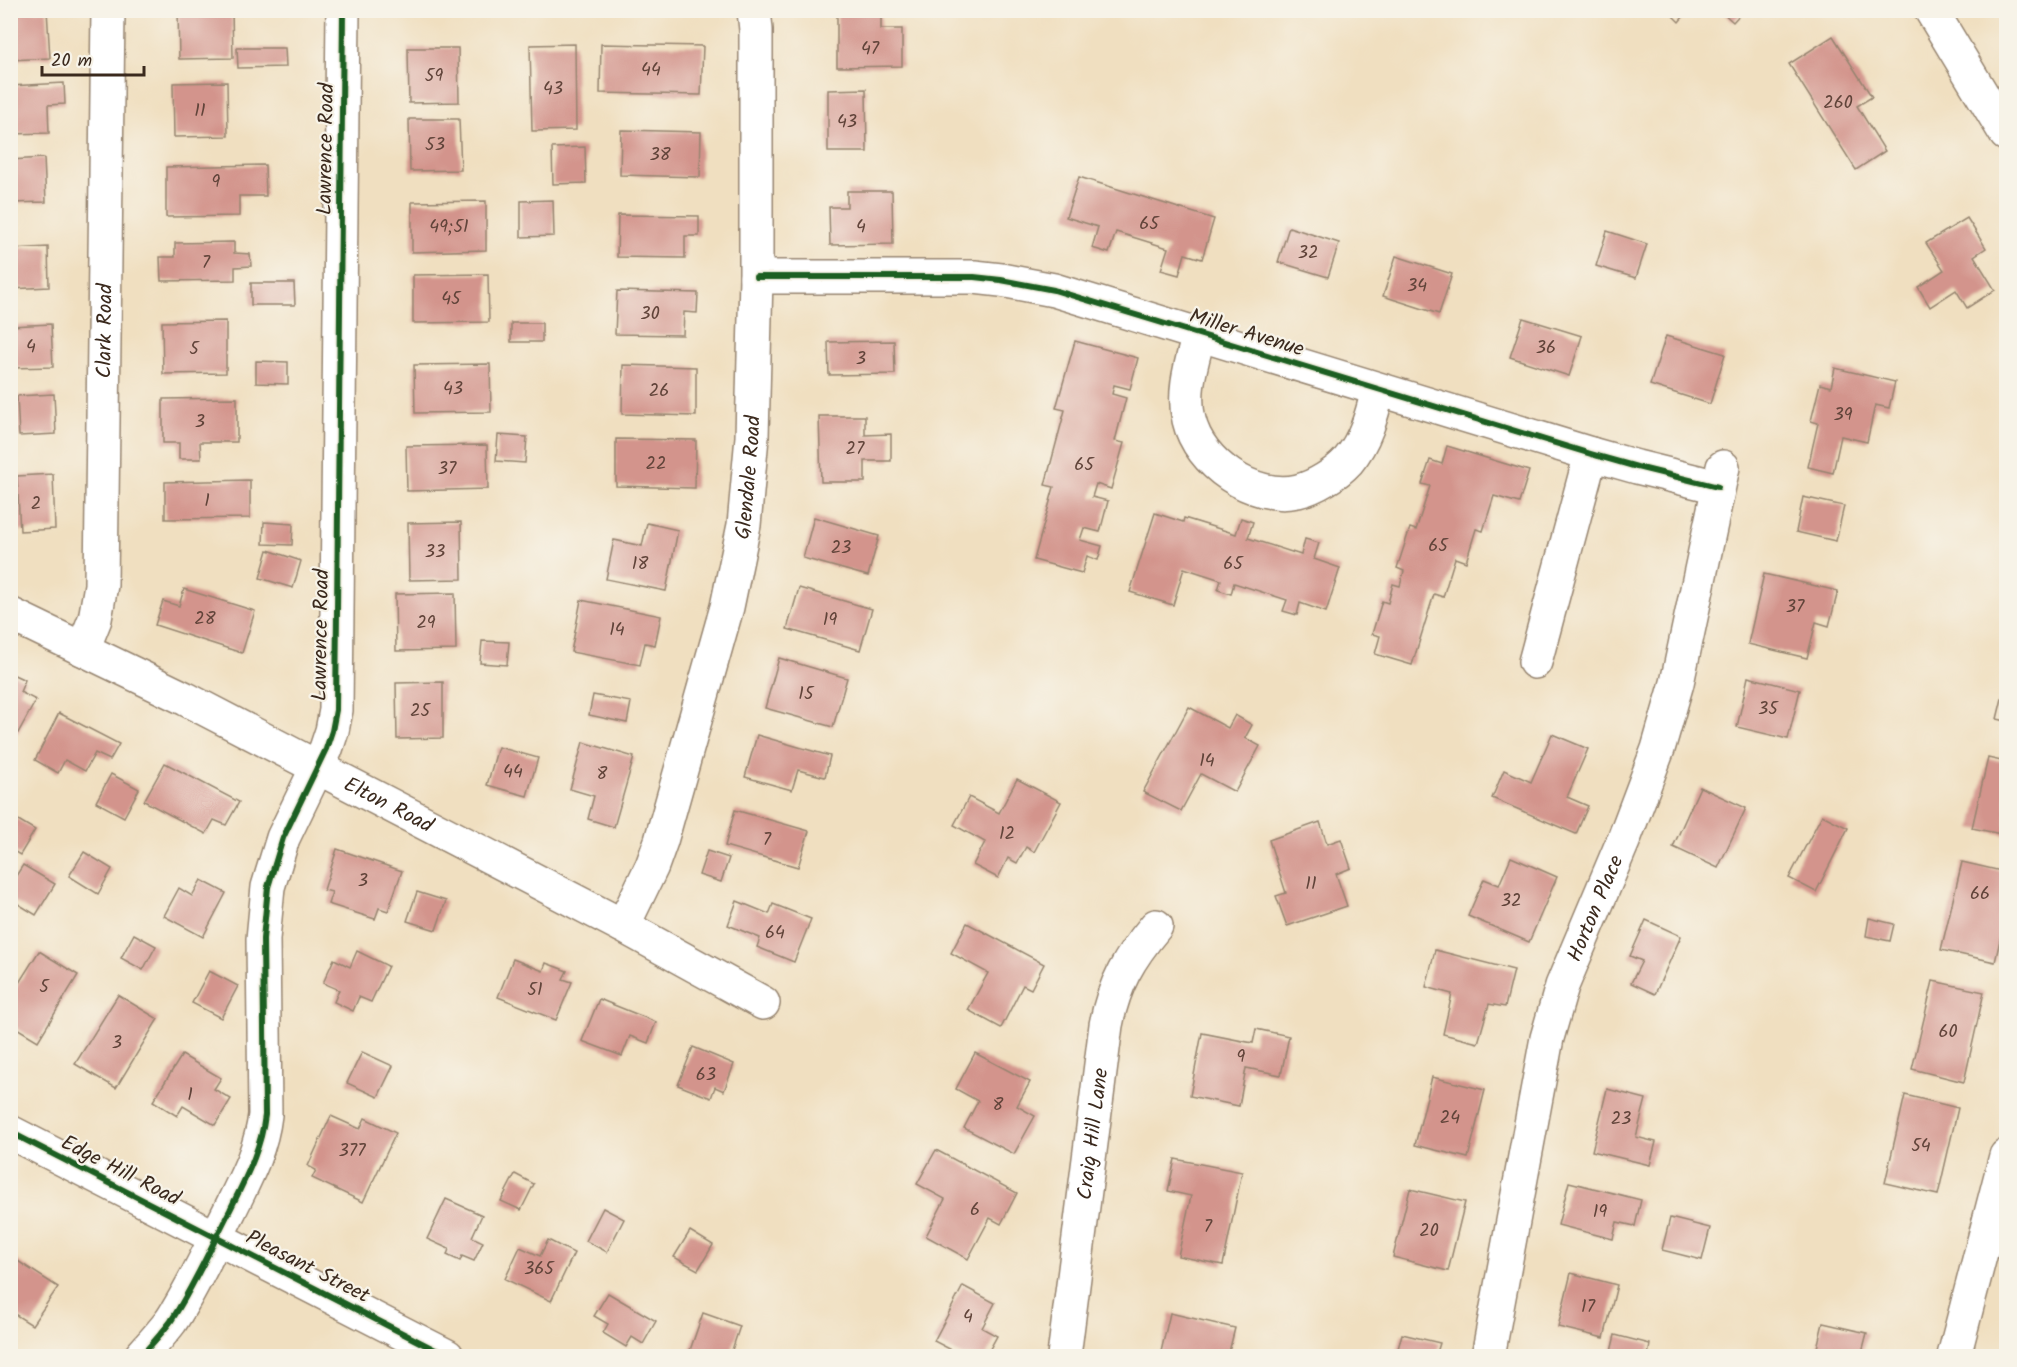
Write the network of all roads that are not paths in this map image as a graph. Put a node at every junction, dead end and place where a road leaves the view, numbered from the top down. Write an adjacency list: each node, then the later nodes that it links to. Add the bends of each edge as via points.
1 (108, 10): 12 (street, Clark Road, via 101,585 95,619)
2 (343, 10): 14 (street, Lawrence Road, via 336,710)
3 (754, 10): 6 (street, Glendale Road)
4 (1931, 10): 5 (street)
5 (2007, 134)
6 (756, 277): 7 (street, Miller Avenue, via 1001,280 1063,292); 15 (street, Glendale Road, via 750,459 736,569 660,841)
7 (1199, 334): 8 (street, Miller Avenue); 8 (street, via 1186,399 1193,434 1214,462 1246,484 1281,492 1298,491 1331,475 1358,447)
8 (1378, 390): 9 (street, Miller Avenue)
9 (1592, 454): 10 (street, Miller Avenue, via 1637,467); 13 (street)
10 (1721, 476): 24 (street, Horton Place, via 1677,683 1658,749 1562,986 1547,1038)
11 (10, 614): 12 (street, Elton Road)
12 (83, 649): 14 (street, Elton Road)
13 (1535, 662)
14 (317, 768): 15 (street, Elton Road); 20 (street, Lawrence Road, via 283,838 267,896 263,939 263,1132 252,1165)
15 (623, 926): 17 (street, Elton Road)
16 (1156, 926): 23 (street, Craig Hill Lane, via 1128,962 1110,1005)
17 (763, 1003)
18 (10, 1132): 20 (street, Edge Hill Road)
19 (2007, 1156): 25 (street)
20 (217, 1237): 21 (street, Pleasant Street, via 170,1322); 22 (street, Pleasant Street)
21 (141, 1356)
22 (447, 1356)
23 (1064, 1356)
24 (1488, 1356)
25 (1954, 1356)

